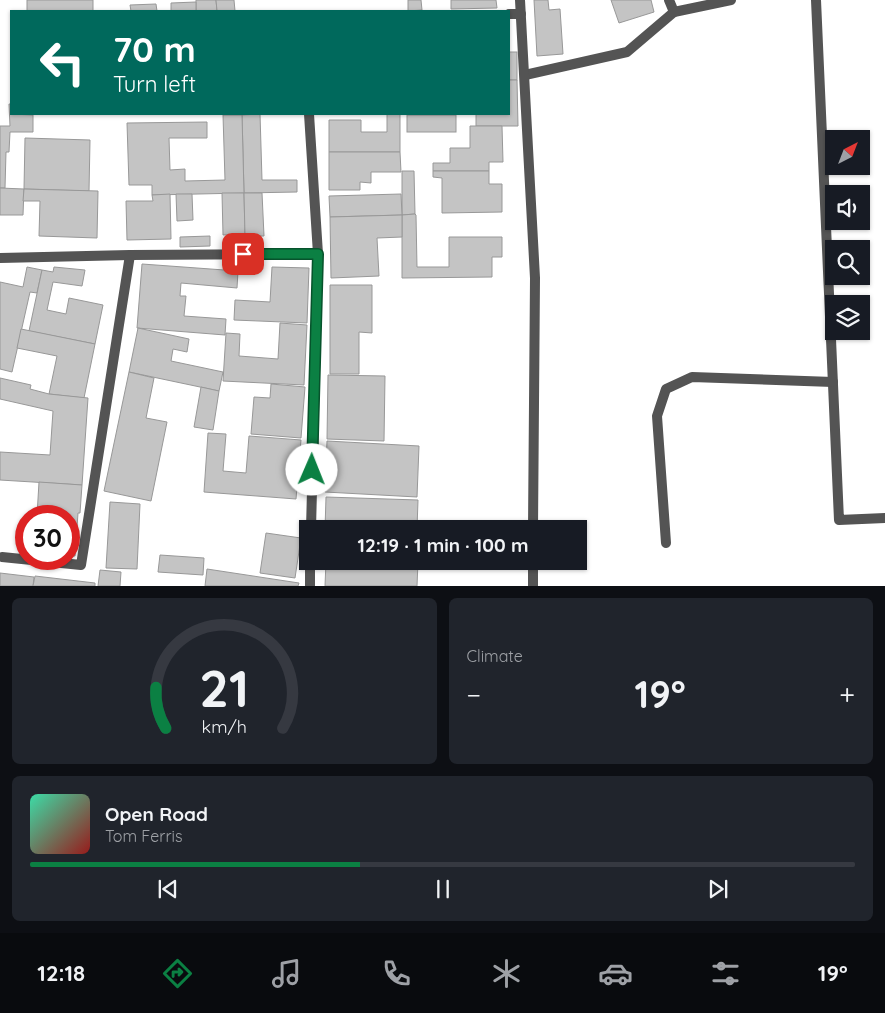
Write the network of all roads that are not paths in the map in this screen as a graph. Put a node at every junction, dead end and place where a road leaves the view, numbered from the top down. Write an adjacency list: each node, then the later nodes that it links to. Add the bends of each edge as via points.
1 (520, 0): 7 (street)
2 (669, 0): 5 (street)
3 (731, 0): 5 (street)
4 (816, 0): 13 (street)
5 (674, 12): 8 (street, via 627,52)
6 (510, 14): 7 (street)
7 (521, 14): 8 (street)
8 (525, 75): 16 (street, via 535,278)
9 (309, 115): 10 (street)
10 (318, 254): 11 (street); 15 (street)
11 (130, 255): 12 (street); 18 (street, via 81,566)
12 (0, 258)
13 (833, 382): 14 (street, via 839,520); 17 (street, via 692,377 666,389 657,416)
14 (885, 518)
15 (311, 520)
16 (533, 520)
17 (666, 543)
18 (2, 557)
19 (310, 570): 21 (street)
20 (533, 570): 22 (street)
21 (310, 586)
22 (533, 586)

